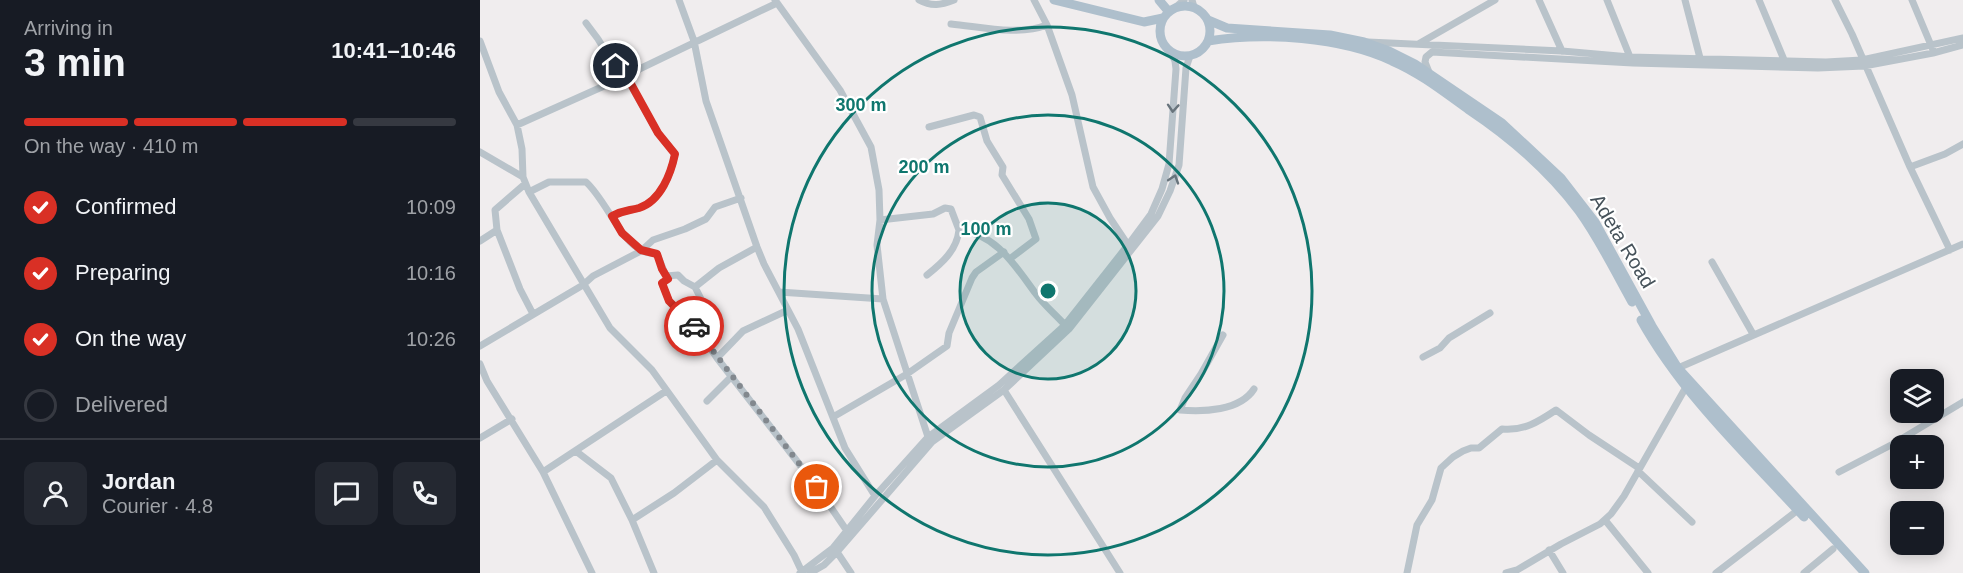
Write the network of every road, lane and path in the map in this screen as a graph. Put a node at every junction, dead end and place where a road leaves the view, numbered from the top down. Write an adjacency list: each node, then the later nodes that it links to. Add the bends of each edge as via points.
1 (679, 0): 26 (street)
2 (919, 0): 3 (street, via 940,5)
3 (954, 0)
4 (1034, 0): 22 (street)
5 (1054, 0): 19 (main road)
6 (1159, 0): 17 (main road)
7 (1184, 0): 17 (street)
8 (1495, 0): 29 (street)
9 (1539, 0): 33 (street)
10 (1606, 0): 35 (street)
11 (1685, 0): 36 (street)
12 (1759, 0): 37 (street)
13 (1835, 0): 38 (street)
14 (1912, 0): 31 (street)
15 (776, 1): 26 (street); 51 (street, via 840,90 871,147)
16 (1193, 4): 17 (main road); 18 (main road)
17 (1169, 12): 19 (main road); 23 (main road, via 1160,26)
18 (1208, 20): 27 (main road); 28 (main road, Adeta Road, via 1227,28 1320,34)
19 (1144, 22): 23 (main road)
20 (586, 23): 40 (street)
21 (951, 24): 22 (street, via 1003,30)
22 (1047, 25): 57 (street, via 1072,95 1094,187)
23 (1160, 35): 32 (main road)
24 (1963, 38): 31 (street)
25 (480, 41): 41 (street, via 499,92)
26 (694, 41): 40 (street); 49 (street, via 706,101)
27 (1208, 41): 34 (main road, via 1201,51); 45 (main road, Adeta Road, via 1329,41 1391,60 1425,79)
28 (1364, 42): 29 (street); 39 (main road, Adeta Road)
29 (1420, 44): 33 (street)
30 (1963, 45): 31 (street)
31 (1933, 49): 38 (street)
32 (1170, 51): 34 (main road); 54 (street, one-way to 54, via 1176,69 1169,164 1162,189)
33 (1562, 51): 35 (street)
34 (1190, 56): 54 (street, one-way to 34, via 1158,216 1179,165)
35 (1630, 57): 36 (street)
36 (1701, 58): 37 (street)
37 (1785, 62): 38 (street)
38 (1863, 63): 39 (street, via 1818,68 1719,67 1432,52 1425,62); 46 (street)
39 (1429, 73): 45 (main road, Adeta Road, via 1502,123)
40 (623, 76): 41 (street); 50 (street, via 675,154 660,192 640,208)
41 (517, 125): 47 (street)
42 (929, 127): 62 (street, via 980,117 987,141 1003,167 1002,175 1036,238)
43 (1963, 144): 46 (street)
44 (480, 152): 47 (street)
45 (1538, 160): 81 (main road, Adeta Road, via 1561,178 1595,222); 84 (main road, Adeta Road, via 1599,241 1655,344)
46 (1910, 167): 60 (street)
47 (524, 180): 48 (street); 52 (street, via 495,210)
48 (529, 192): 50 (street, via 549,182 586,182); 66 (street)
49 (741, 198): 58 (street); 59 (street, via 715,207 706,219 653,240)
50 (612, 216): 59 (street, via 622,233)
51 (880, 220): 53 (street, via 933,214 945,208 951,209); 69 (street, via 876,245)
52 (497, 230): 55 (street); 72 (street)
53 (959, 230): 61 (street); 64 (street, via 950,252)
54 (1139, 235): 57 (street); 86 (street, via 1069,328)
55 (480, 241)
56 (1963, 244): 60 (street)
57 (1128, 245): 73 (street)
58 (758, 247): 67 (street, via 719,268); 68 (street)
59 (641, 250): 65 (street, via 657,254); 66 (street)
60 (1950, 250): 75 (street)
61 (1004, 252): 62 (street); 82 (street, via 972,278 947,346)
62 (1011, 258): 73 (street)
63 (1712, 262): 75 (street)
64 (927, 275)
65 (666, 276): 67 (street, via 678,275); 74 (street, via 668,279 662,283 669,301)
66 (583, 285): 72 (street); 87 (street, via 610,328 652,370)
67 (695, 287): 74 (street, via 710,317)
68 (779, 292): 69 (street); 70 (street)
69 (883, 298): 82 (street)
70 (788, 310): 79 (street, via 743,331); 90 (street)
71 (1490, 313): 78 (street)
72 (533, 314): 77 (street)
73 (1065, 325): 92 (street, via 999,385)
74 (699, 331): 79 (street)
75 (1753, 334): 81 (street)
76 (1223, 335): 85 (street, via 1180,410 1229,405)
77 (480, 346)
78 (1423, 357)
79 (717, 358): 83 (street)
80 (480, 364): 91 (street)
81 (1678, 368): 122 (main road, Adeta Road)
82 (907, 374): 90 (street); 92 (street)
83 (732, 376): 88 (street); 105 (street)
84 (1686, 387): 96 (street); 101 (main road, Adeta Road)
85 (1254, 389)
86 (1004, 390): 99 (street, via 932,442); 114 (street)
87 (666, 391): 94 (street); 95 (street)
88 (707, 401)
89 (1963, 402): 98 (street)
90 (833, 417): 100 (street, via 845,448)
91 (512, 420): 93 (street); 97 (street)
92 (928, 437): 99 (street)
93 (480, 438)
94 (577, 452): 97 (street); 102 (street, via 611,478)
95 (717, 460): 102 (street); 111 (street, via 764,507)
96 (1638, 469): 103 (street); 104 (street); 115 (street, via 1556,410 1531,426 1515,431 1502,429 1479,448 1463,451 1441,468 1432,500 1418,525)
97 (543, 472): 109 (street)
98 (1839, 472)
99 (890, 484): 100 (street); 108 (street)
100 (875, 496): 105 (street)
101 (1798, 510): 106 (main road, Adeta Road); 119 (street)
102 (632, 520): 110 (street)
103 (1605, 520): 107 (street); 118 (street)
104 (1692, 522)
105 (847, 531): 111 (street)
106 (1833, 549): 120 (street); 121 (main road, Adeta Road)
107 (1550, 550): 116 (street); 117 (street)
108 (837, 552): 112 (street); 113 (street)
109 (592, 573)
110 (654, 573)
111 (801, 573)
112 (810, 573)
113 (851, 573)
114 (1120, 573)
115 (1407, 573)
116 (1506, 573)
117 (1563, 573)
118 (1648, 573)
119 (1716, 573)
120 (1804, 573)
121 (1856, 573)
122 (1864, 573)

